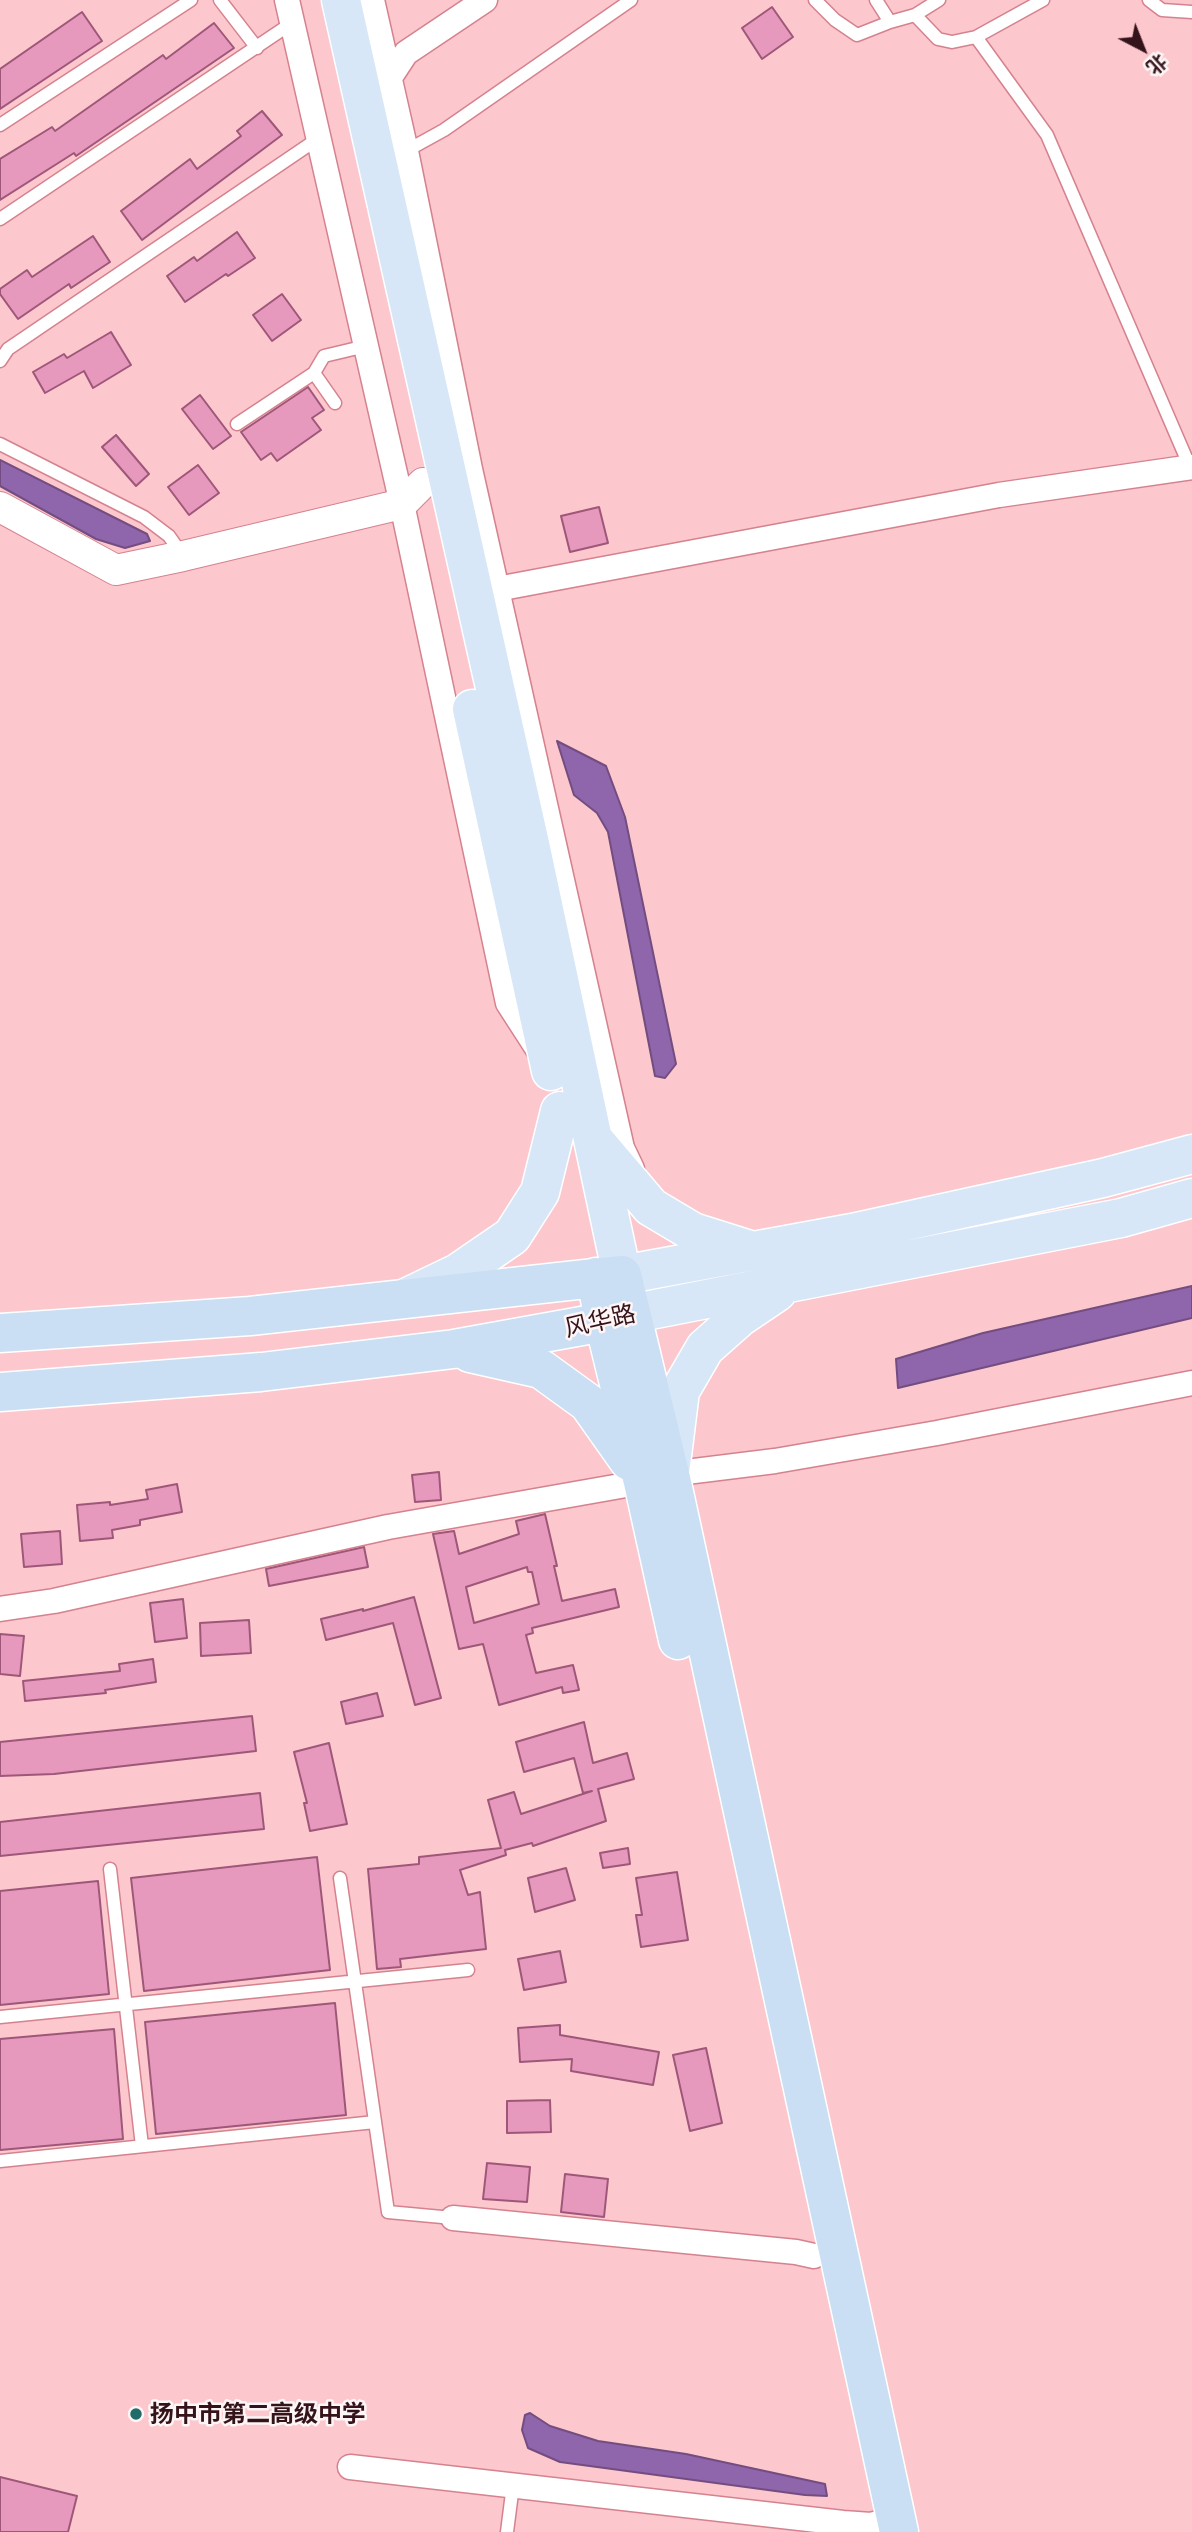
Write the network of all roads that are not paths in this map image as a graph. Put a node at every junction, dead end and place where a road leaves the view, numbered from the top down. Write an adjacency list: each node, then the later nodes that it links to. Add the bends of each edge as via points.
1 (191, 0): 20 (lane)
2 (220, 0): 17 (lane)
3 (341, 0): 19 (main road)
4 (372, 0): 18 (street)
5 (485, 0): 18 (street, via 406,53)
6 (631, 0): 22 (lane, via 444,130)
7 (815, 0): 15 (lane, via 857,35)
8 (876, 0): 15 (lane)
9 (939, 0): 14 (lane)
10 (1043, 0): 16 (lane)
11 (1149, 0): 13 (lane, via 1162,10)
12 (298, 8): 17 (lane); 21 (street); 31 (main road)
13 (1192, 12)
14 (915, 15): 15 (lane); 16 (lane, via 938,39 952,43)
15 (890, 22)
16 (976, 37): 30 (lane, via 1047,135)
17 (257, 48): 23 (lane)
18 (389, 79): 19 (street); 22 (street)
19 (366, 113): 31 (main road)
20 (0, 125)
21 (319, 138): 24 (street); 25 (lane, via 8,349)
22 (406, 151): 31 (street)
23 (0, 218)
24 (366, 346): 26 (lane, via 324,356); 31 (street)
25 (0, 361)
26 (314, 373): 27 (lane); 28 (lane)
27 (335, 403)
28 (237, 424)
29 (0, 444): 33 (lane, via 144,517 169,536)
30 (1191, 467): 34 (street, via 999,495)
31 (436, 483): 33 (street); 34 (street); 35 (main road); 36 (main road, via 527,831)
32 (0, 507): 33 (street, via 116,570)
33 (183, 556)
34 (497, 589): 39 (street, via 622,1148)
35 (560, 1111): 41 (main road); 43 (main road, via 540,1192 512,1236 458,1273)
36 (593, 1139): 39 (main road); 41 (main road)
37 (1192, 1154): 40 (main road, 风华路, via 1077,1184)
38 (1192, 1198): 42 (main road, 风华路, via 1121,1218)
39 (652, 1207): 40 (main road, via 693,1232)
40 (752, 1251): 41 (main road, 风华路)
41 (609, 1276): 43 (highway, 风华路); 44 (highway)
42 (792, 1282): 44 (main road, 风华路); 49 (main road, via 740,1317 705,1349 680,1391)
43 (400, 1301): 45 (highway, 风华路)
44 (617, 1318): 46 (highway, 风华路); 49 (highway)
45 (0, 1333)
46 (454, 1349): 48 (highway, 风华路, via 261,1373); 49 (highway, via 541,1369 588,1403)
47 (1192, 1383): 49 (street, via 937,1433)
48 (0, 1392)
49 (657, 1478): 50 (street, via 388,1527); 61 (highway); 64 (highway)
50 (0, 1609)
51 (110, 1869): 55 (lane)
52 (340, 1878): 54 (lane)
53 (468, 1970): 54 (lane)
54 (355, 1981): 55 (lane); 57 (lane)
55 (125, 2005): 56 (lane); 58 (lane)
56 (0, 2017)
57 (375, 2122): 58 (lane); 60 (lane, via 388,2212)
58 (142, 2146): 59 (lane)
59 (0, 2161)
60 (453, 2218): 61 (street)
61 (814, 2256): 64 (highway)
62 (350, 2467): 63 (street)
63 (513, 2486): 64 (street); 65 (lane)
64 (884, 2527)
65 (507, 2532)

